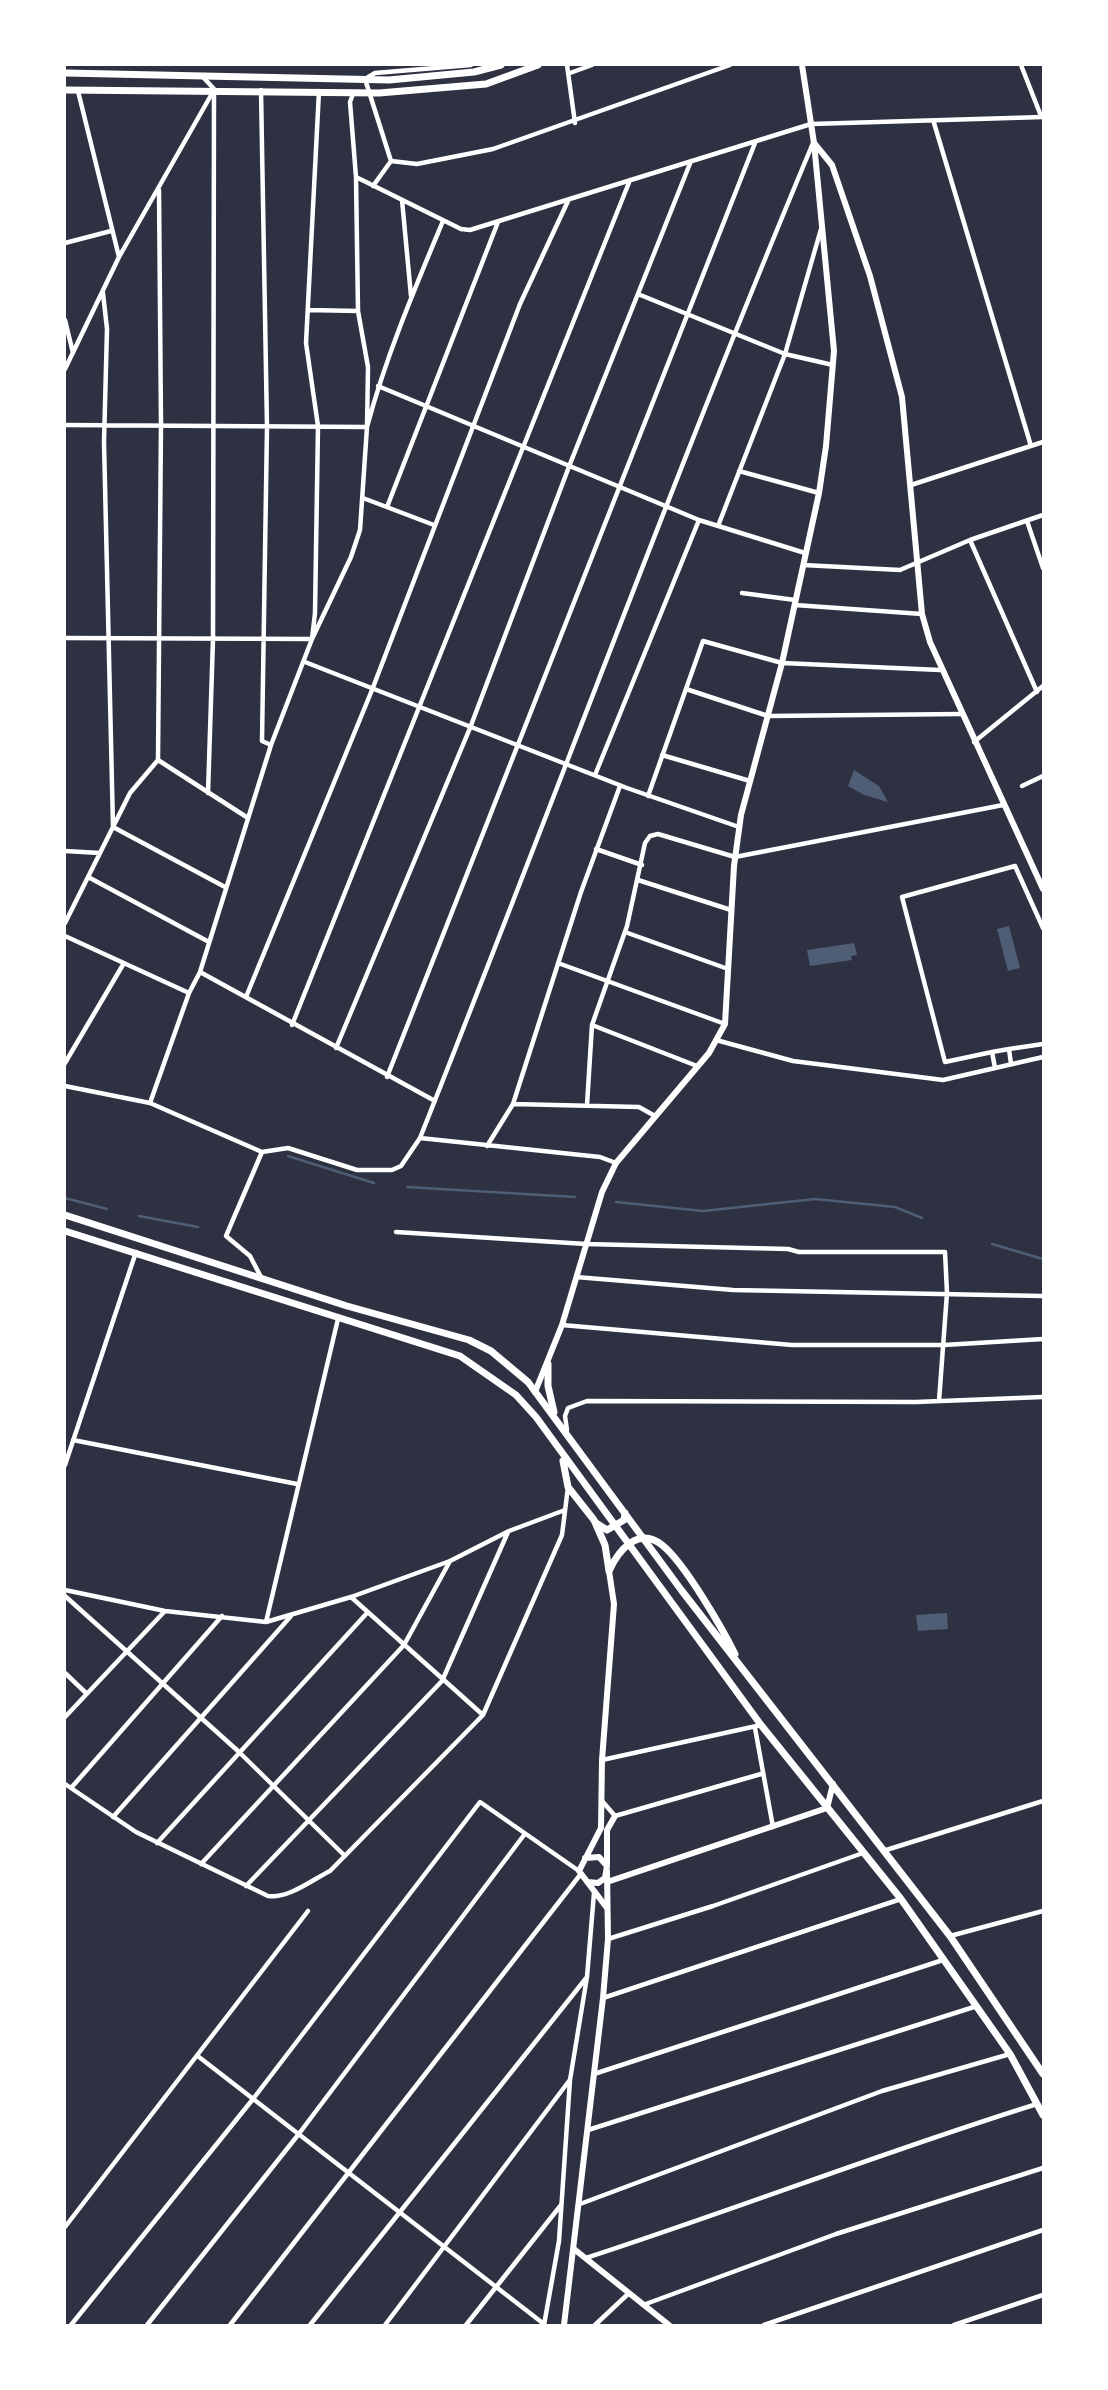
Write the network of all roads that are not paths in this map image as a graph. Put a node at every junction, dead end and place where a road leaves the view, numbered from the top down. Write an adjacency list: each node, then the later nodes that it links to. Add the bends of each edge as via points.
1 (471, 65): 13 (street, via 374,73)
2 (501, 65): 13 (main road, via 449,75)
3 (538, 65): 20 (main road, via 486,84)
4 (567, 65): 11 (street)
5 (592, 65): 11 (street)
6 (730, 65): 23 (street, via 590,113)
7 (802, 65): 24 (main road)
8 (1021, 65): 21 (street)
9 (139, 69): 10 (main road); 12 (main road)
10 (65, 73)
11 (570, 73): 23 (street)
12 (201, 75): 13 (main road); 14 (street)
13 (365, 79): 20 (street)
14 (215, 89): 15 (main road); 17 (main road); 32 (street); 60 (street)
15 (261, 89): 18 (main road); 61 (street)
16 (65, 90): 17 (main road)
17 (78, 90): 38 (street)
18 (319, 91): 19 (main road); 44 (street)
19 (353, 92): 20 (main road); 29 (street)
20 (367, 92): 27 (street)
21 (1042, 117): 22 (street)
22 (934, 122): 24 (street); 65 (street)
23 (575, 123): 27 (street, via 493,149 417,164)
24 (811, 124): 25 (street); 26 (main road)
25 (755, 143): 28 (street); 46 (street)
26 (814, 143): 37 (main road); 48 (street); 68 (main road, via 832,165 870,276 902,397)
27 (391, 161): 31 (street)
28 (691, 161): 30 (street); 42 (street)
29 (356, 177): 31 (street); 45 (street)
30 (630, 180): 34 (street); 64 (street)
31 (373, 186): 33 (street)
32 (159, 190): 40 (street); 55 (street)
33 (402, 200): 35 (street); 43 (street)
34 (568, 201): 36 (street); 56 (street, via 520,304)
35 (443, 221): 36 (street, via 470,230); 43 (street)
36 (498, 222): 54 (street)
37 (821, 229): 50 (street); 51 (main road)
38 (111, 231): 39 (street); 40 (street)
39 (65, 243)
40 (119, 257): 41 (street)
41 (103, 293): 49 (street); 58 (street)
42 (638, 294): 46 (street); 66 (street)
43 (411, 297): 53 (street)
44 (308, 310): 45 (street); 59 (street, via 306,343)
45 (358, 311): 62 (street, via 368,367)
46 (688, 313): 48 (street); 69 (street)
47 (65, 320): 49 (street)
48 (733, 333): 50 (street); 72 (street)
49 (73, 353): 52 (street)
50 (785, 354): 51 (street); 67 (street)
51 (833, 365): 70 (main road)
52 (65, 369)
53 (378, 386): 54 (street); 62 (street)
54 (426, 406): 56 (street); 73 (street)
55 (161, 424): 58 (street); 60 (street); 87 (street)
56 (473, 424): 64 (street); 77 (street)
57 (65, 425): 58 (street)
58 (105, 425): 89 (street)
59 (318, 426): 61 (street); 62 (street); 92 (street)
60 (212, 427): 61 (street); 90 (street)
61 (267, 427): 91 (street)
62 (367, 427): 71 (street)
63 (1043, 442): 65 (street)
64 (524, 445): 66 (street); 100 (street)
65 (1031, 446): 68 (street)
66 (570, 464): 69 (street); 103 (street)
67 (739, 471): 70 (street); 78 (street)
68 (911, 485): 81 (main road)
69 (620, 486): 72 (street); 106 (street)
70 (818, 493): 80 (main road)
71 (363, 498): 73 (street); 92 (street, via 351,557)
72 (669, 506): 75 (street); 109 (street)
73 (387, 507): 77 (street)
74 (1043, 515): 76 (street)
75 (699, 520): 78 (street); 110 (street)
76 (1027, 520): 79 (street); 83 (street)
77 (434, 526): 98 (street)
78 (718, 526): 80 (street)
79 (970, 540): 81 (street); 99 (street)
80 (805, 552): 82 (main road)
81 (919, 562): 82 (street, via 900,570); 86 (main road)
82 (803, 565): 85 (main road)
83 (1043, 568)
84 (742, 593): 85 (street)
85 (795, 603): 86 (street); 94 (main road)
86 (922, 614): 95 (main road)
87 (160, 637): 89 (street); 90 (street); 108 (street)
88 (65, 638): 89 (street)
89 (110, 638): 119 (street)
90 (212, 639): 91 (street); 115 (street)
91 (262, 639): 92 (street); 105 (street, via 262,741)
92 (312, 639): 93 (street)
93 (305, 662): 98 (street); 105 (street)
94 (782, 663): 95 (street); 97 (street, via 703,641); 102 (main road)
95 (940, 670): 101 (main road)
96 (1043, 686): 99 (street)
97 (686, 689): 102 (street); 107 (street)
98 (372, 690): 100 (street); 142 (street)
99 (1037, 692): 104 (street)
100 (419, 708): 103 (street); 144 (street)
101 (961, 714): 102 (street); 104 (main road)
102 (768, 716): 112 (main road)
103 (470, 728): 106 (street); 148 (street)
104 (974, 742): 117 (main road)
105 (271, 745): 118 (street)
106 (518, 746): 109 (street); 156 (street)
107 (662, 755): 112 (street); 116 (street)
108 (158, 760): 115 (street); 119 (street, via 130,793)
109 (564, 763): 110 (street); 158 (street)
110 (594, 775): 113 (street)
111 (1043, 776): 114 (street)
112 (750, 781): 120 (main road)
113 (620, 786): 116 (street); 121 (street)
114 (1022, 786)
115 (208, 793): 118 (street)
116 (648, 796): 120 (street)
117 (1003, 805): 124 (street); 129 (main road)
118 (248, 818): 128 (street)
119 (113, 827): 123 (street); 128 (street)
120 (739, 827): 124 (main road)
121 (596, 849): 125 (street); 137 (street)
122 (65, 851): 123 (street)
123 (100, 853): 126 (street)
124 (735, 857): 125 (street, via 653,834 645,843); 130 (main road)
125 (642, 865): 127 (street)
126 (90, 878): 131 (street); 135 (street)
127 (638, 880): 130 (street); 133 (street)
128 (225, 887): 135 (street)
129 (1043, 889)
130 (731, 909): 138 (main road)
131 (65, 923)
132 (1043, 928): 150 (street, via 1015,866 902,897 945,1062)
133 (625, 932): 138 (street); 140 (street)
134 (65, 936): 136 (street)
135 (209, 942): 139 (street)
136 (124, 963): 141 (street); 152 (street)
137 (558, 963): 140 (street); 160 (street)
138 (728, 969): 143 (main road)
139 (200, 972): 141 (street); 142 (street)
140 (607, 981): 143 (street); 145 (street)
141 (189, 993): 159 (street)
142 (246, 997): 144 (street)
143 (725, 1024): 146 (main road)
144 (292, 1025): 148 (street)
145 (592, 1025): 154 (street); 161 (street)
146 (716, 1040): 154 (main road); 155 (street, via 793,1061 941,1080)
147 (1043, 1044): 149 (street)
148 (336, 1048): 156 (street)
149 (1009, 1049): 150 (street); 153 (street)
150 (992, 1052): 155 (street)
151 (1043, 1057): 153 (street)
152 (65, 1063)
153 (1012, 1064): 155 (street)
154 (697, 1066): 162 (main road)
155 (995, 1068)
156 (387, 1077): 158 (street)
157 (65, 1086): 159 (street)
158 (435, 1101): 163 (street)
159 (150, 1103): 165 (street)
160 (513, 1104): 161 (street); 164 (street)
161 (587, 1105): 162 (street, via 639,1107)
162 (655, 1116): 166 (main road)
163 (420, 1138): 164 (street); 165 (street, via 401,1166 392,1170 357,1170 288,1147)
164 (487, 1146): 166 (street, via 600,1157)
165 (262, 1152): 174 (street, via 226,1236 250,1256)
166 (616, 1163): 171 (main road, via 601,1192)
167 (65, 1215): 170 (main road)
168 (65, 1231): 172 (main road)
169 (396, 1232): 171 (street)
170 (138, 1238): 172 (main road); 174 (main road)
171 (586, 1244): 173 (main road); 175 (street, via 945,1252)
172 (136, 1251): 178 (main road); 189 (street)
173 (576, 1277): 175 (street, via 733,1290); 179 (main road)
174 (262, 1279): 177 (main road)
175 (947, 1293): 176 (street); 181 (street)
176 (1043, 1296)
177 (342, 1304): 178 (main road); 183 (main road, via 469,1340 508,1364)
178 (338, 1319): 186 (main road, via 460,1356 516,1395); 192 (street)
179 (562, 1325): 181 (street, via 792,1345); 182 (main road)
180 (1043, 1339): 181 (street)
181 (944, 1345): 185 (street)
182 (548, 1364): 183 (main road); 187 (main road, via 551,1404)
183 (535, 1392): 186 (main road); 187 (main road)
184 (1043, 1397): 185 (street)
185 (939, 1401): 188 (street, via 587,1401 568,1408 565,1425)
186 (536, 1417): 190 (main road)
187 (558, 1422): 188 (main road)
188 (569, 1437): 195 (main road)
189 (73, 1440): 191 (street); 192 (street)
190 (562, 1457): 193 (main road); 197 (main road)
191 (65, 1465)
192 (297, 1484): 210 (street)
193 (568, 1487): 194 (street); 196 (main road)
194 (565, 1510): 198 (street); 217 (street, via 562,1535)
195 (625, 1513): 197 (main road); 199 (main road)
196 (594, 1520): 197 (main road, via 607,1530); 202 (main road)
197 (617, 1527): 200 (main road)
198 (509, 1531): 201 (street); 214 (street)
199 (646, 1539): 200 (main road); 225 (main road)
200 (627, 1543): 202 (main road); 220 (main road)
201 (450, 1560): 205 (street); 211 (street)
202 (609, 1571): 222 (main road, via 613,1616)
203 (65, 1590): 206 (street)
204 (65, 1596): 212 (street)
205 (351, 1597): 207 (street); 208 (street)
206 (165, 1611): 209 (street); 212 (street)
207 (367, 1613): 211 (street); 221 (street)
208 (292, 1615): 210 (street); 219 (street)
209 (223, 1616): 210 (street); 215 (street)
210 (265, 1622)
211 (404, 1645): 214 (street); 226 (street)
212 (126, 1649): 215 (street); 216 (street)
213 (65, 1673): 216 (street)
214 (442, 1681): 217 (street); 233 (street)
215 (162, 1683): 219 (street); 227 (street)
216 (86, 1693): 218 (street)
217 (483, 1715): 239 (street)
218 (65, 1717)
219 (201, 1718): 221 (street); 232 (street)
220 (758, 1726): 222 (street); 223 (street); 230 (main road)
221 (238, 1751): 226 (street); 236 (street)
222 (602, 1760): 228 (main road)
223 (761, 1774): 231 (street); 234 (street)
224 (65, 1784): 227 (street)
225 (833, 1784): 230 (main road); 237 (main road)
226 (274, 1785): 233 (street); 241 (street)
227 (71, 1788): 232 (street)
228 (602, 1800): 231 (street); 240 (main road, via 599,1836)
229 (1043, 1801): 237 (street)
230 (827, 1808): 234 (main road); 238 (main road)
231 (615, 1816): 242 (main road, via 607,1830)
232 (113, 1817): 236 (street)
233 (308, 1822): 239 (street); 246 (street)
234 (773, 1828): 245 (main road)
235 (525, 1835): 243 (street); 264 (street, via 480,1802); 268 (street)
236 (157, 1843): 241 (street)
237 (882, 1852): 252 (main road)
238 (864, 1853): 248 (main road); 253 (street)
239 (345, 1856): 246 (street, via 330,1871 275,1897)
240 (583, 1859): 242 (main road, via 599,1857); 243 (main road)
241 (201, 1864): 246 (street)
242 (607, 1868): 244 (main road, via 601,1881); 245 (main road)
243 (580, 1873): 244 (main road); 270 (street)
244 (586, 1882): 247 (main road)
245 (607, 1882): 249 (main road)
246 (246, 1886)
247 (594, 1892): 249 (main road); 255 (street)
248 (901, 1899): 254 (main road); 256 (street)
249 (607, 1908): 253 (main road)
250 (308, 1911): 259 (street)
251 (1043, 1911): 252 (street)
252 (950, 1936): 260 (main road)
253 (608, 1939): 256 (main road)
254 (943, 1960): 257 (main road); 261 (street)
255 (587, 1977): 263 (street); 273 (street)
256 (603, 1998): 261 (main road)
257 (978, 2006): 258 (main road); 267 (street)
258 (1010, 2054): 265 (main road); 271 (street, via 881,2091)
259 (199, 2057): 264 (street); 274 (street)
260 (1041, 2064): 262 (main road)
261 (594, 2074): 267 (main road)
262 (1043, 2074)
263 (570, 2080): 272 (street); 276 (street)
264 (253, 2099): 268 (street); 283 (street)
265 (1037, 2104): 266 (main road); 278 (street, via 906,2145 725,2213)
266 (1043, 2115)
267 (588, 2130): 271 (main road)
268 (298, 2135): 270 (street); 284 (street)
269 (1043, 2168): 282 (street, via 836,2234)
270 (347, 2172): 273 (street); 285 (street)
271 (580, 2204): 277 (main road)
272 (562, 2205): 279 (street); 289 (street)
273 (398, 2212): 276 (street); 286 (street)
274 (65, 2227)
275 (1043, 2230): 293 (street)
276 (443, 2247): 279 (street); 287 (street)
277 (574, 2249): 278 (main road); 290 (main road)
278 (585, 2259): 280 (main road)
279 (496, 2287): 288 (street); 289 (street)
280 (628, 2294): 282 (main road); 291 (street)
281 (1043, 2295): 294 (street)
282 (641, 2306): 292 (main road)
283 (71, 2325)
284 (147, 2325)
285 (230, 2325)
286 (310, 2325)
287 (385, 2325)
288 (466, 2325)
289 (544, 2325)
290 (564, 2325)
291 (595, 2325)
292 (668, 2325)
293 (764, 2325)
294 (954, 2325)

